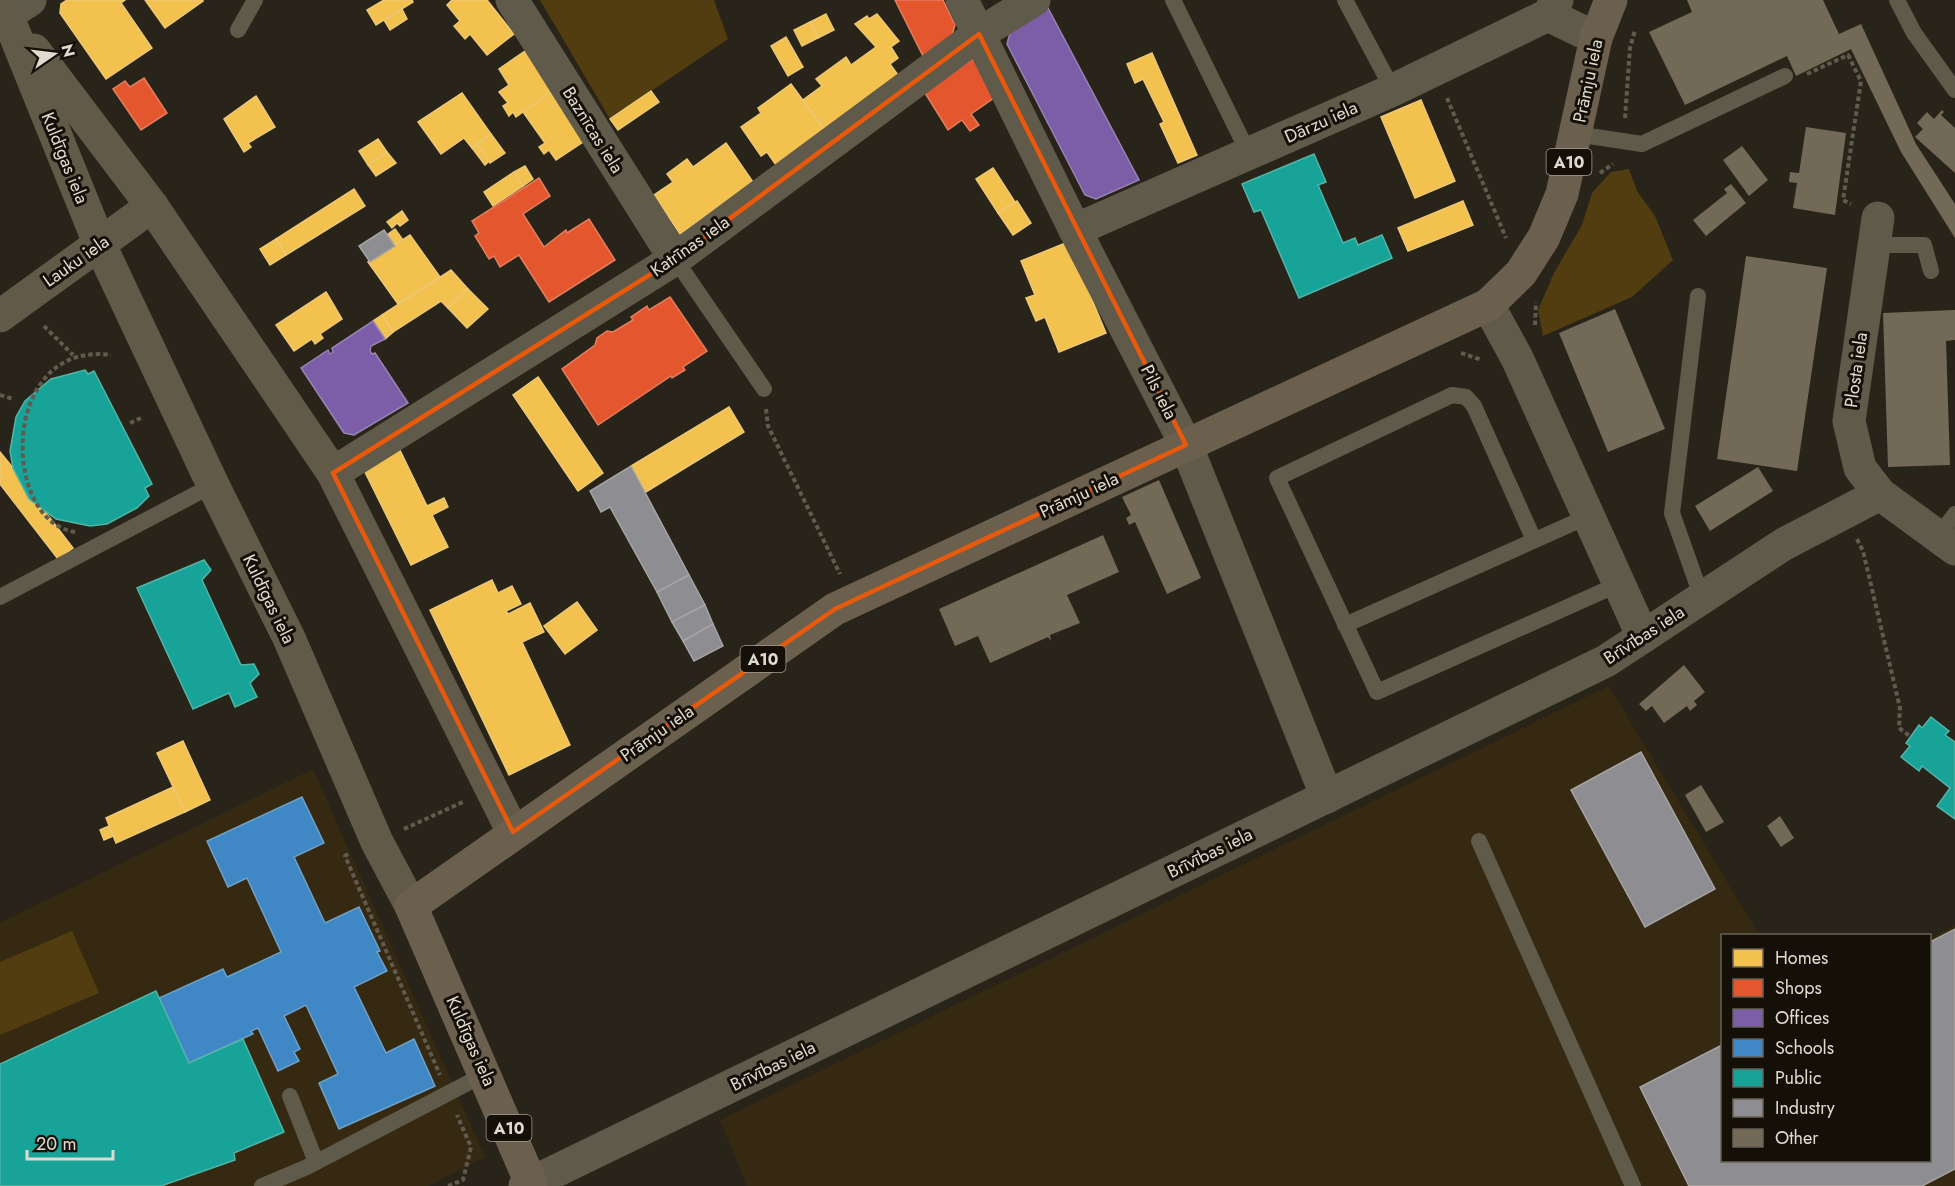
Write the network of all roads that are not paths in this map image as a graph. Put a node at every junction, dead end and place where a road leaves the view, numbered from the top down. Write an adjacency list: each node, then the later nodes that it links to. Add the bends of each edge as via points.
1 (255, 0): 11 (lane)
2 (512, 0): 23 (street, Baznīcas iela)
3 (962, 0): 12 (street, Pils iela)
4 (1034, 0): 12 (street, Katrīnas iela)
5 (1173, 0): 18 (lane)
6 (1345, 0): 15 (lane)
7 (1611, 0): 13 (main road, Prāmju iela / A10)
8 (1897, 0): 16 (lane, via 1914,33)
9 (12, 6): 19 (street, Kuldīgas iela); 22 (street, Kuldīgas iela)
10 (1553, 8): 13 (street, via 1567,22); 15 (street, Dārzu iela)
11 (238, 30)
12 (979, 34): 20 (street, Pils iela); 23 (street, Katrīnas iela)
13 (1596, 38): 17 (main road, Prāmju iela / A10)
14 (1785, 76): 17 (lane, via 1642,144)
15 (1393, 90): 18 (street, Dārzu iela)
16 (1955, 90)
17 (1576, 135): 26 (main road, Prāmju iela / A10, via 1544,237 1521,273)
18 (1249, 154): 20 (street, Dārzu iela)
19 (152, 206): 22 (street, Lauku iela); 30 (street, Kuldīgas iela)
20 (1075, 230): 29 (street, Pils iela)
21 (1876, 232): 24 (lane, via 1924,245); 32 (street, Plosta iela, via 1849,421 1860,468)
22 (100, 245): 27 (street, Lauku iela); 31 (street, Kuldīgas iela)
23 (675, 259): 28 (lane); 30 (street, Katrīnas iela)
24 (1931, 271)
25 (1698, 296): 38 (lane, via 1672,513)
26 (1488, 305): 29 (main road, Prāmju iela / A10); 33 (street, via 1517,358)
27 (0, 316)
28 (764, 389)
29 (1186, 445): 41 (street, Pils iela); 42 (main road, Prāmju iela / A10, via 835,609)
30 (333, 473): 42 (street, Kuldīgas iela)
31 (213, 485): 37 (lane); 44 (street, Kuldīgas iela, via 289,638 377,842)
32 (1880, 495): 34 (street, Plosta iela); 38 (street, Brīvības iela, via 1784,544)
33 (1589, 516): 35 (lane); 36 (street)
34 (1949, 533)
35 (1534, 540): 39 (lane); 39 (lane, via 1474,406 1466,397 1452,395 1277,478)
36 (1619, 584): 39 (lane, via 1377,692); 40 (street)
37 (2, 592)
38 (1702, 598): 40 (street, Brīvības iela)
39 (1345, 625)
40 (1643, 637): 41 (street, Brīvības iela, via 1606,661)
41 (1327, 797): 48 (street, Brīvības iela)
42 (513, 832): 44 (main road, Prāmju iela / A10)
43 (1479, 842): 50 (lane)
44 (411, 906): 45 (main road, Kuldīgas iela / A10)
45 (485, 1074): 47 (lane); 48 (main road, Kuldīgas iela / A10)
46 (290, 1096): 47 (lane)
47 (316, 1162): 49 (lane)
48 (528, 1185)
49 (262, 1186)
50 (1634, 1186)

